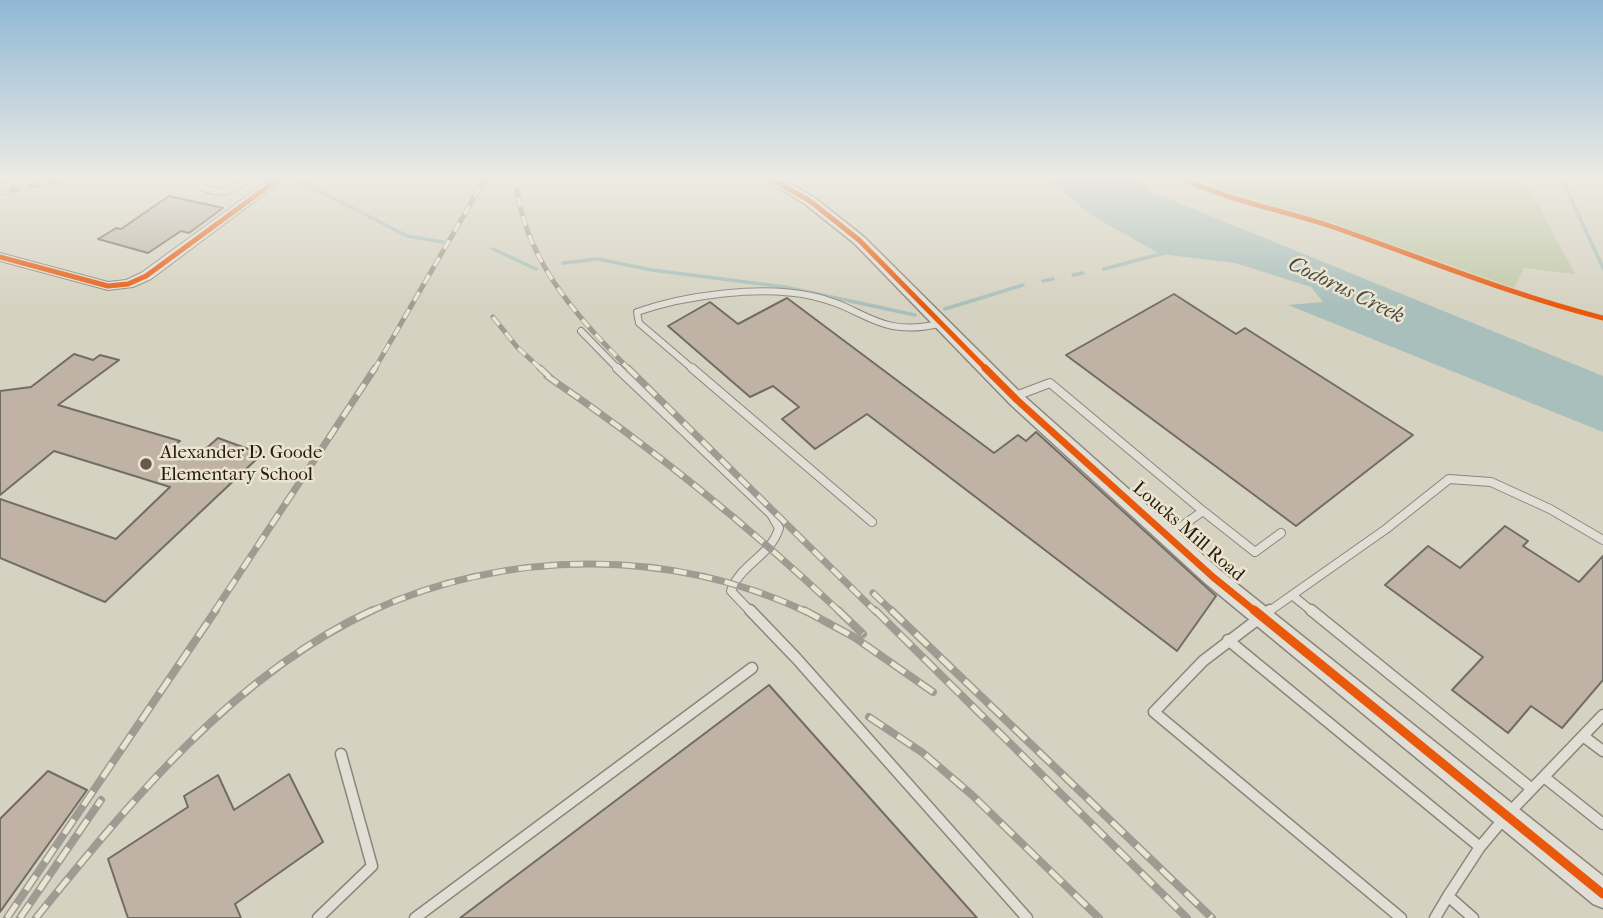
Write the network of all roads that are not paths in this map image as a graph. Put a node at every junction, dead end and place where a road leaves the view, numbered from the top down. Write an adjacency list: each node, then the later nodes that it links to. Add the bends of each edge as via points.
1 (223, 220): 3 (street, via 128,284 107,286)
2 (834, 220): 4 (street, Loucks Mill Road)
3 (2, 259)
4 (939, 324): 6 (street, Loucks Mill Road); 8 (lane, via 916,331 880,326 838,304 810,296 748,293 653,305 637,312 639,323)
5 (581, 331): 29 (lane, via 771,514 779,528 775,542 735,576 731,591)
6 (1013, 397): 7 (lane, via 1050,383); 10 (street, Loucks Mill Road)
7 (1203, 511): 9 (lane, via 1255,552); 10 (lane)
8 (872, 522)
9 (1281, 533)
10 (1168, 536): 13 (street, Loucks Mill Road)
11 (1603, 540): 12 (lane, via 1490,482 1449,479)
12 (1292, 595): 13 (lane); 21 (lane)
13 (1262, 616): 14 (lane); 22 (street, Loucks Mill Road)
14 (1228, 640): 24 (lane); 30 (lane, via 1154,712)
15 (752, 668): 28 (lane)
16 (1603, 715): 17 (lane)
17 (1583, 736): 18 (lane); 20 (lane)
18 (1603, 751)
19 (341, 754): 27 (lane, via 372,866)
20 (1544, 777): 21 (lane); 23 (lane)
21 (1532, 789): 22 (lane)
22 (1506, 816): 24 (lane); 25 (street, Loucks Mill Road)
23 (1603, 824)
24 (1480, 847): 26 (lane)
25 (1603, 894)
26 (1448, 896): 31 (lane); 32 (lane)
27 (318, 918)
28 (415, 918)
29 (1027, 918)
30 (1401, 918)
31 (1435, 918)
32 (1473, 918)

